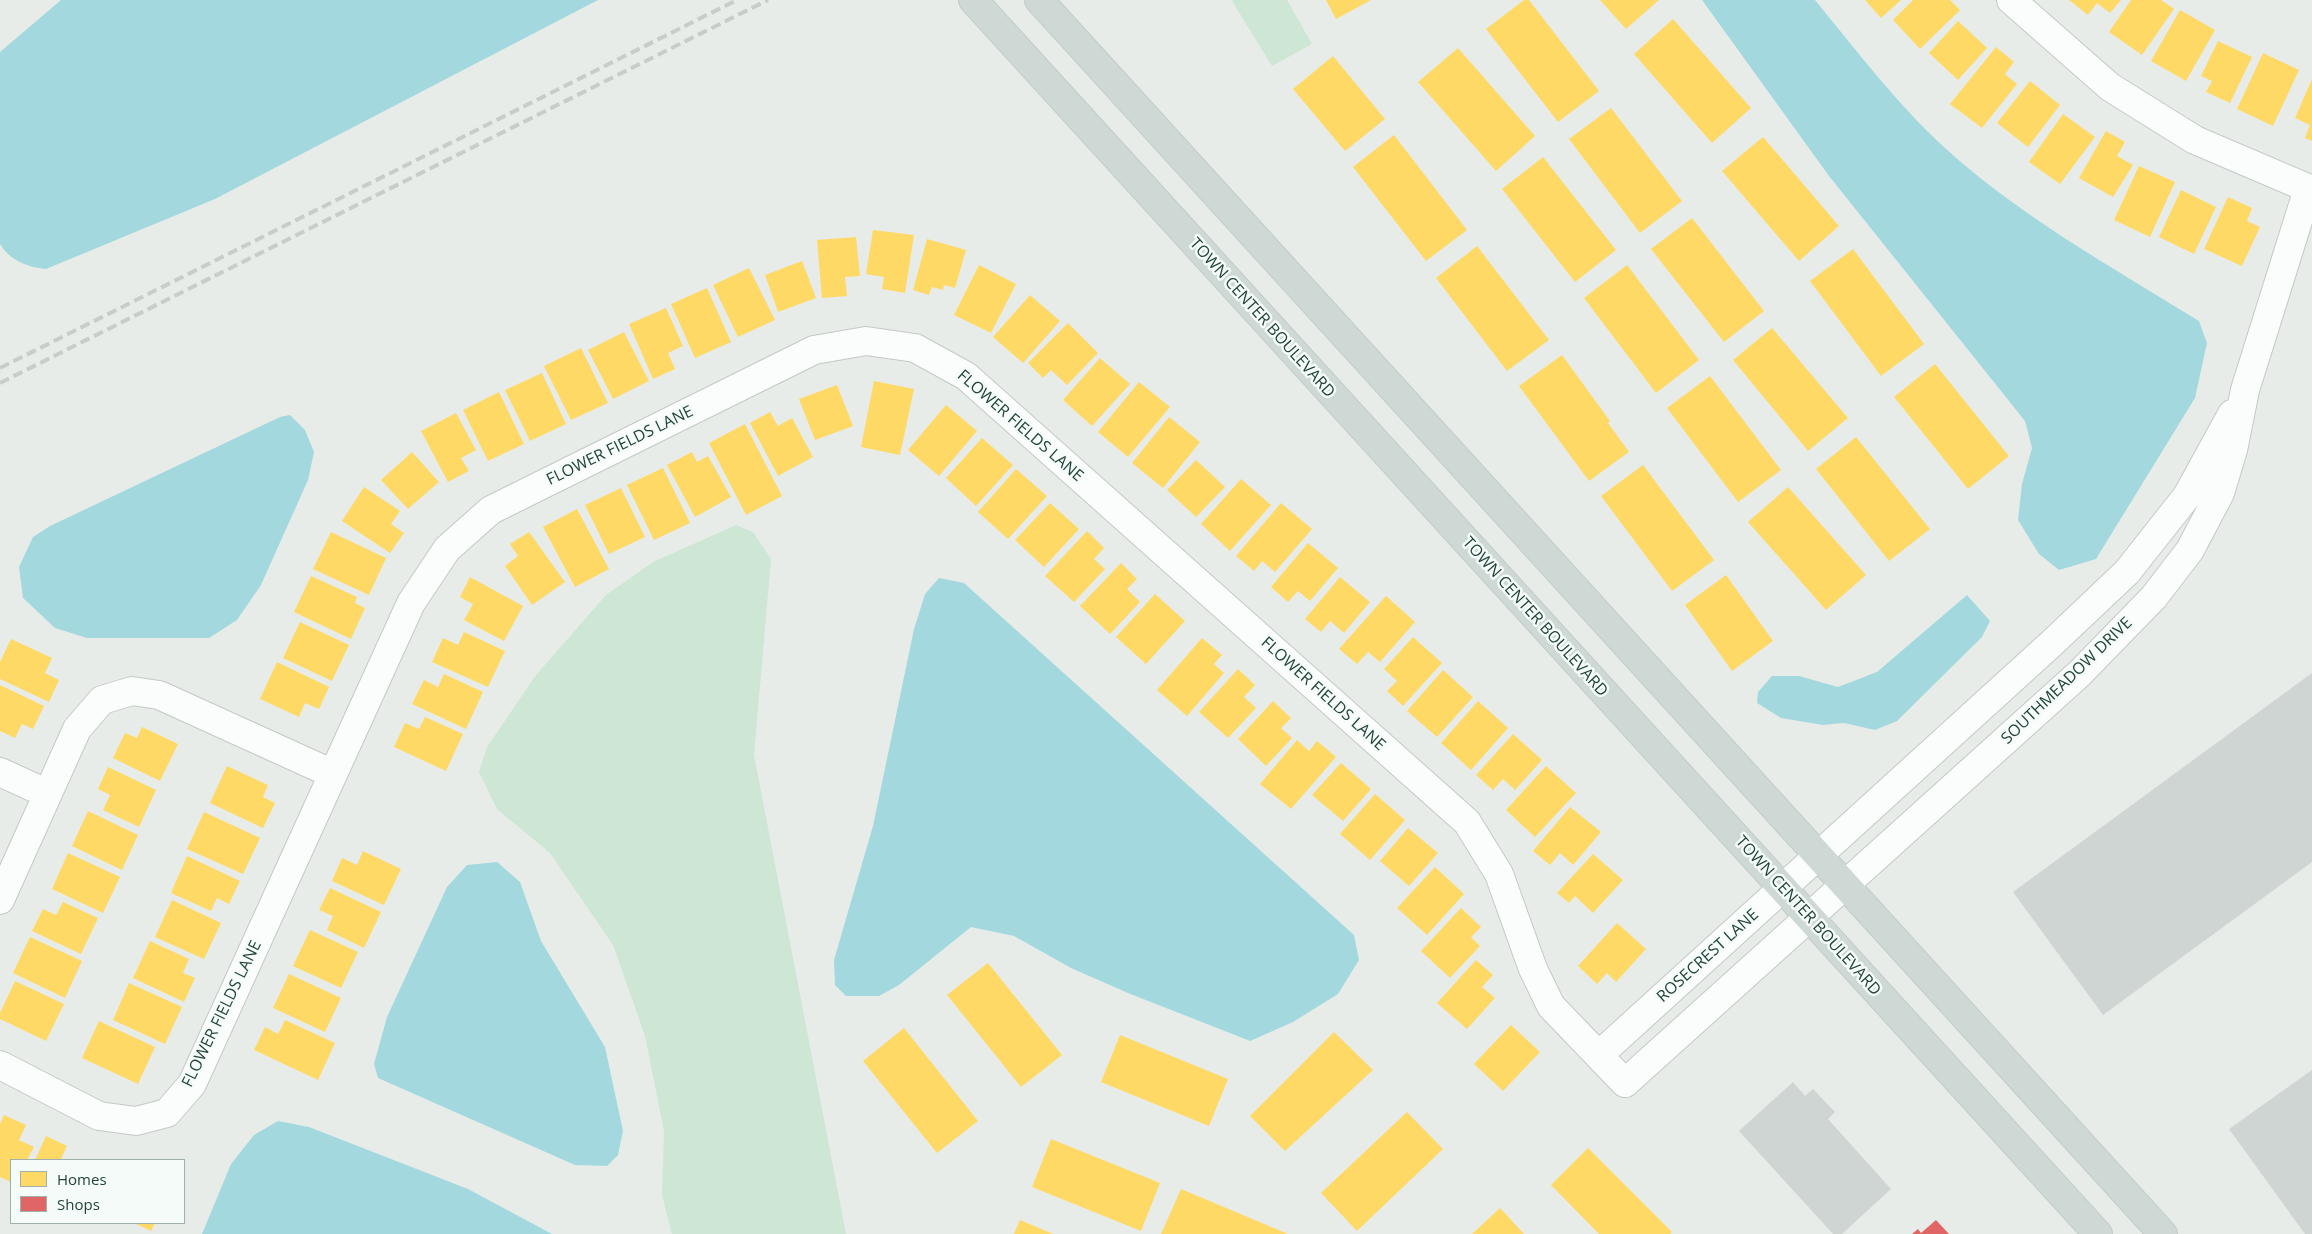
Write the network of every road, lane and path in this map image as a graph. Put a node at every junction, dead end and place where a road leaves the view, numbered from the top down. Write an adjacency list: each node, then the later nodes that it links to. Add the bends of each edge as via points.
1 (972, 0): 13 (main road, TOWN CENTER BOULEVARD)
2 (1039, 0): 11 (main road)
3 (2011, 0): 4 (street, via 2110,87 2195,140)
4 (2310, 190): 5 (street, SOUTHMEADOW DRIVE)
5 (2245, 390): 6 (street, SOUTHMEADOW DRIVE, via 2187,496 2127,572); 7 (street, SOUTHMEADOW DRIVE, via 2220,493 2190,550 2154,597)
6 (2052, 643): 7 (street); 11 (street, SOUTHMEADOW DRIVE)
7 (2079, 674): 12 (street, SOUTHMEADOW DRIVE)
8 (0, 772): 10 (street)
9 (333, 774): 10 (street, via 159,695 132,691 102,700 78,729); 16 (street, FLOWER FIELDS LANE, via 411,603 447,549 491,510 814,350 866,341 915,348 966,376 1467,822 1499,874 1533,969 1551,1006); 17 (street, FLOWER FIELDS LANE, via 192,1084 168,1113 136,1121 99,1116)
10 (48, 794): 14 (street)
11 (1818, 856): 12 (main road); 13 (street, ROSECREST LANE)
12 (1845, 885): 15 (street, SOUTHMEADOW DRIVE); 19 (main road)
13 (1783, 888): 15 (main road, TOWN CENTER BOULEVARD); 16 (street, ROSECREST LANE)
14 (0, 900)
15 (1809, 916): 16 (street, FLOWER FIELDS LANE, via 1625,1082); 18 (main road, TOWN CENTER BOULEVARD)
16 (1599, 1056)
17 (0, 1065)
18 (2098, 1234)
19 (2163, 1234)

